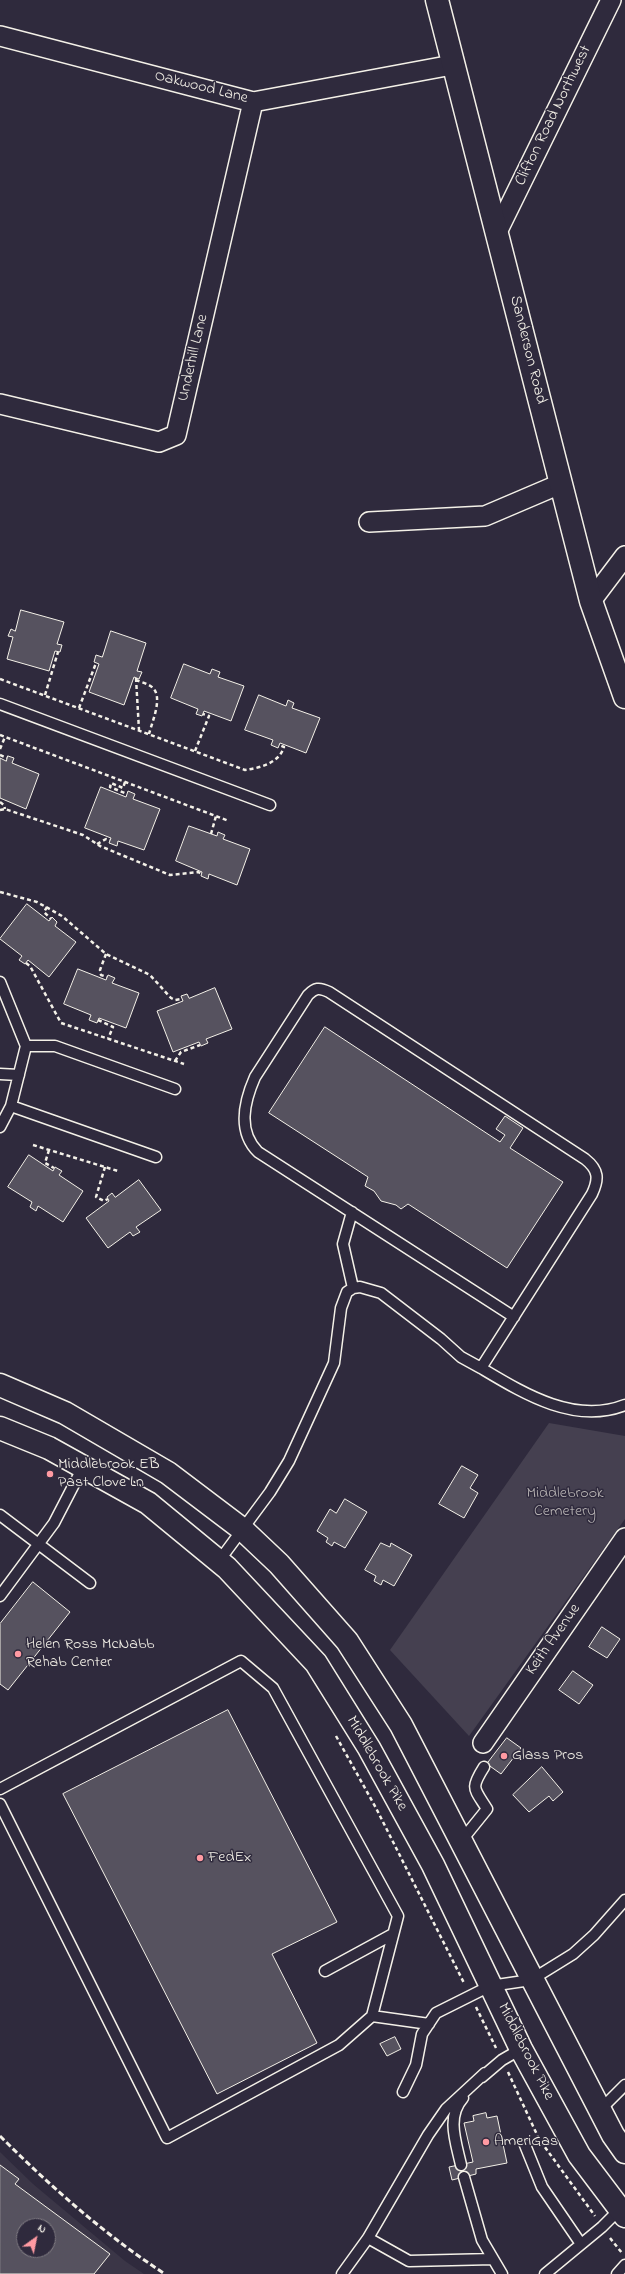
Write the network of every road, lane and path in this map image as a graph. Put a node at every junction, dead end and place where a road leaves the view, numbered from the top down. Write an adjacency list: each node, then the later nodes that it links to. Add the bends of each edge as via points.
1 (437, 0): 4 (main road, Sanderson Road)
2 (611, 0): 6 (street, Clifton Road Northwest)
3 (0, 36): 5 (street, Oakwood Lane)
4 (452, 65): 5 (street, Oakwood Lane); 6 (main road, Sanderson Road)
5 (253, 102): 7 (street, Underhill Lane, via 176,435 159,442)
6 (497, 232): 8 (main road, Sanderson Road)
7 (0, 404)
8 (560, 484): 9 (street, via 485,516); 11 (main road, Sanderson Road)
9 (369, 522)
10 (625, 556): 11 (street)
11 (591, 601): 16 (main road, Sanderson Road)
12 (58, 652): 15 (path)
13 (96, 662): 18 (path)
14 (0, 679): 15 (path)
15 (45, 695): 18 (path)
16 (625, 697)
17 (0, 704): 32 (lane)
18 (79, 708): 20 (path)
19 (203, 714): 26 (path, via 209,716)
20 (138, 730): 21 (path); 21 (path, via 136,679 153,688 157,695)
21 (149, 734): 26 (path)
22 (0, 735): 23 (path)
23 (5, 737): 25 (path); 29 (path)
24 (279, 745): 26 (path, via 284,747 277,758 268,765 246,770)
25 (0, 749)
26 (195, 751)
27 (0, 755): 28 (path)
28 (7, 758)
29 (125, 782): 30 (path, via 123,788 111,783 110,787); 35 (path)
30 (127, 794)
31 (0, 802): 33 (path)
32 (270, 806)
33 (5, 809): 34 (path); 39 (path, via 83,835)
34 (0, 810)
35 (216, 816): 36 (path); 37 (path)
36 (229, 821)
37 (210, 834)
38 (110, 840): 39 (path, via 106,839)
39 (97, 844): 40 (path, via 170,875)
40 (202, 874)
41 (0, 892): 42 (path)
42 (47, 907): 43 (path, via 44,912); 44 (path, via 62,916)
43 (51, 919)
44 (106, 954): 46 (path, via 100,970 101,975); 48 (path, via 150,975 171,998)
45 (26, 963): 50 (path, via 61,1023)
46 (107, 977)
47 (0, 982): 52 (lane)
48 (182, 999)
49 (98, 1020): 50 (path, via 113,1026)
50 (108, 1039): 53 (path)
51 (200, 1045): 53 (path, via 181,1052)
52 (26, 1046): 56 (lane); 57 (lane, via 55,1046)
53 (174, 1061): 54 (path)
54 (184, 1064)
55 (0, 1074): 56 (lane)
56 (19, 1075): 58 (lane)
57 (175, 1089)
58 (12, 1106): 59 (lane); 62 (lane)
59 (0, 1127)
60 (33, 1145): 61 (path)
61 (49, 1150): 63 (path); 64 (path, via 45,1163)
62 (156, 1157)
63 (105, 1167): 65 (path); 66 (path, via 96,1197 104,1201)
64 (54, 1168)
65 (118, 1171)
66 (108, 1199)
67 (352, 1212): 68 (lane, via 343,1244); 69 (lane); 69 (lane, via 258,1152 246,1136 244,1124 248,1098 255,1077 314,989 321,988 329,992 593,1165 598,1173 592,1194)
68 (353, 1288): 70 (lane, via 360,1287 381,1293 461,1357); 76 (lane, via 343,1297 334,1363 289,1461)
69 (514, 1317): 70 (lane)
70 (481, 1368): 72 (lane, via 530,1396 564,1408 590,1411)
71 (0, 1385): 76 (main road, via 65,1413 168,1472)
72 (625, 1405)
73 (0, 1428): 74 (main road, Middlebrook Pike, via 49,1448)
74 (83, 1467): 78 (lane, via 54,1523); 79 (main road, Middlebrook Pike, via 148,1503)
75 (0, 1515): 78 (lane)
76 (242, 1529): 79 (lane); 86 (main road, via 279,1564 347,1641 401,1725)
77 (625, 1538): 82 (street, Keith Avenue)
78 (38, 1544): 80 (lane); 81 (lane)
79 (219, 1561): 91 (main road, Middlebrook Pike, via 316,1663 369,1748 433,1865)
80 (90, 1583)
81 (0, 1596)
82 (483, 1743)
83 (484, 1767): 86 (lane, via 474,1783 475,1791 487,1809)
84 (0, 1789): 88 (lane, via 241,1661 273,1688 365,1853 398,1916)
85 (0, 1804): 92 (lane, via 167,2138 339,2045)
86 (462, 1840): 90 (main road)
87 (625, 1900): 90 (lane, via 573,1954)
88 (393, 1934): 89 (lane); 92 (lane)
89 (325, 1971)
90 (531, 1980): 91 (lane); 98 (main road)
91 (490, 1986): 93 (lane, via 436,2013); 94 (main road, Middlebrook Pike)
92 (372, 2016): 93 (lane)
93 (429, 2024): 97 (lane, via 422,2034 416,2065)
94 (521, 2049): 95 (lane); 103 (main road, Middlebrook Pike, via 579,2155)
95 (485, 2073): 101 (lane, via 459,2103 452,2126); 104 (lane, via 446,2109)
96 (625, 2084): 98 (lane)
97 (404, 2092)
98 (600, 2110): 100 (main road)
99 (525, 2145): 105 (lane, via 542,2187)
100 (625, 2152)
101 (460, 2165)
102 (464, 2177): 106 (lane, via 482,2240)
103 (622, 2212): 105 (lane)
104 (368, 2238): 106 (lane, via 408,2261); 108 (lane)
105 (581, 2244): 110 (lane)
106 (493, 2259): 109 (lane)
107 (625, 2265): 111 (lane)
108 (342, 2274)
109 (502, 2274)
110 (545, 2274)
111 (617, 2274)

